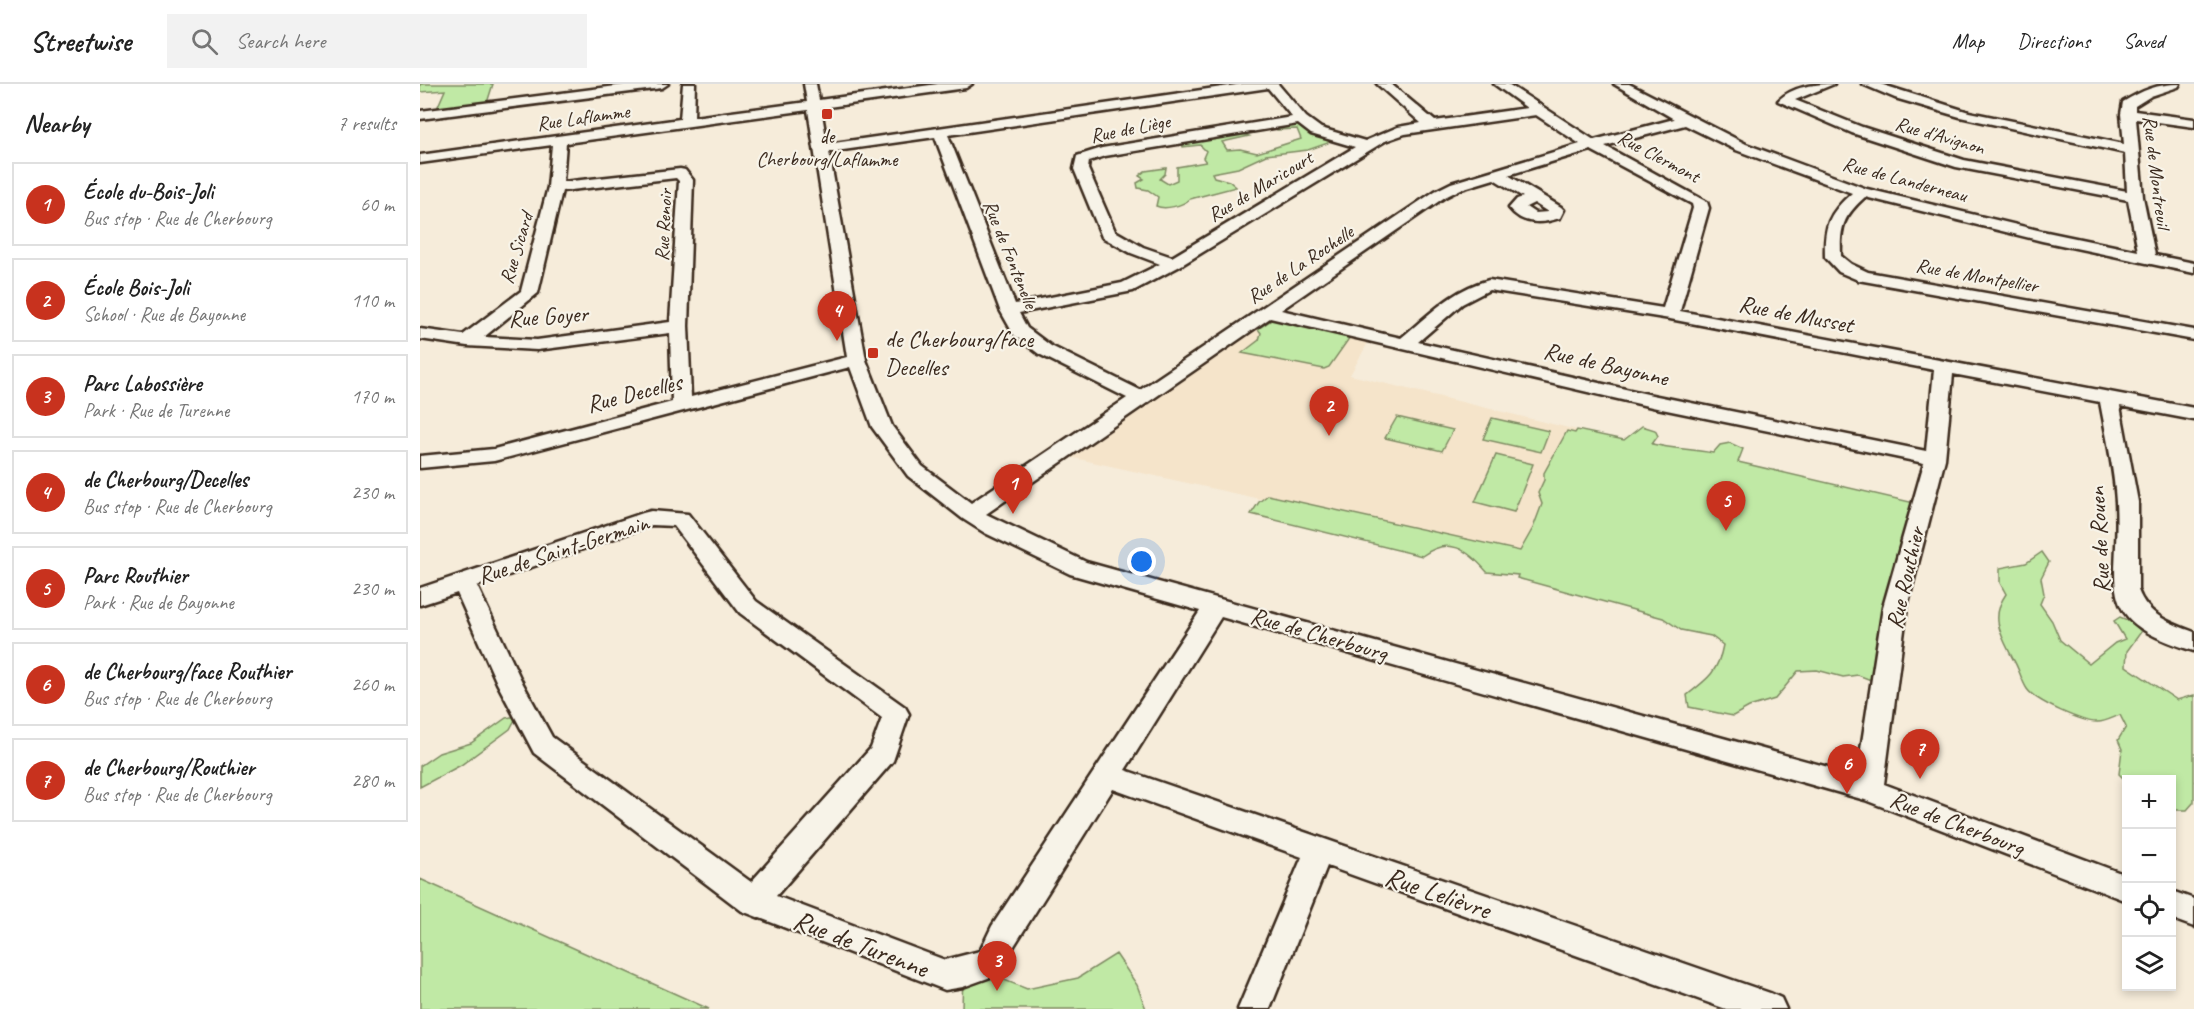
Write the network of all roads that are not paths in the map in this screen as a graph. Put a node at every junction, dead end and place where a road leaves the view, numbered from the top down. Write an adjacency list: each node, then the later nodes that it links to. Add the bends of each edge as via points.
1 (662, 84): 17 (street)
2 (689, 84): 20 (street)
3 (966, 84): 12 (street, Rue Laflamme)
4 (1270, 84): 18 (street); 23 (street)
5 (1383, 84): 22 (street)
6 (1500, 84): 15 (street, Rue Clermont)
7 (1620, 84): 19 (street, Rue de Landerneau)
8 (1828, 84): 33 (street, Rue d'Avignon, via 1785,101 1857,130 1961,164)
9 (1868, 84): 13 (street)
10 (1903, 84): 13 (street)
11 (2174, 84): 16 (street, Rue de Montreuil, via 2146,93 2128,105)
12 (936, 86): 14 (street, Rue Laflamme)
13 (1885, 91): 28 (street, via 2050,135)
14 (812, 94): 20 (street, Rue Laflamme); 27 (street, Rue de Cherbourg)
15 (1536, 111): 22 (street, Rue de Maricourt); 25 (street, Rue Clermont)
16 (2128, 114): 21 (street); 28 (street, Rue de Montreuil)
17 (420, 115)
18 (1301, 120): 26 (street, via 1316,131); 36 (street, Rue de Liège, via 1102,152 1082,159 1081,169 1108,234)
19 (1686, 120): 25 (street, Rue de La Rochelle); 32 (street, Rue de Landerneau, via 1741,147)
20 (687, 122): 24 (street, Rue Laflamme)
21 (2194, 123)
22 (1431, 125): 26 (street, Rue de Maricourt, via 1403,130)
23 (940, 132): 27 (street); 38 (street, Rue de Fontenelle)
24 (559, 140): 29 (street, Rue Laflamme); 31 (street, Rue Sicard)
25 (1593, 145): 30 (street, Rue de La Rochelle); 40 (street, Rue Clermont, via 1699,202 1701,208)
26 (1365, 146): 36 (street, Rue de Maricourt)
27 (822, 148): 46 (street, Rue de Cherbourg)
28 (2131, 150): 33 (street, Rue de Montreuil)
29 (420, 159)
30 (1496, 174): 34 (street); 39 (street, Rue de La Rochelle, via 1440,194)
31 (555, 187): 41 (street, Rue Renoir, via 680,173 686,180); 44 (street, Rue Sicard, via 529,293)
32 (1862, 192): 35 (street, Rue de Landerneau); 43 (street, Rue de Montpellier, via 1837,215 1832,235 1833,257 1845,268 1864,276)
33 (2135, 197): 35 (street, Rue de Montreuil)
34 (1536, 198)
35 (2148, 259): 37 (street, Rue de Landerneau)
36 (1174, 263): 38 (street, Rue de Maricourt, via 1127,287)
37 (2194, 268)
38 (1009, 310): 48 (street, Rue de Fontenelle, via 1020,331 1045,350)
39 (1266, 312): 45 (street, Rue de Bayonne); 48 (street, Rue de La Rochelle)
40 (1670, 314): 45 (street, Rue de Musset, via 1489,285 1467,294); 47 (street, Rue de Musset)
41 (679, 326): 44 (street, Rue Goyer, via 537,345); 50 (street, Rue Renoir)
42 (420, 334): 44 (street, Rue Goyer)
43 (2194, 335)
44 (467, 342)
45 (1405, 344): 52 (street, Rue de Bayonne, via 1652,401)
46 (857, 360): 50 (street, Rue Decelles); 54 (street, Rue de Cherbourg, via 882,427 915,471)
47 (1944, 366): 49 (street, Rue de Musset); 52 (street, Rue Routhier)
48 (1140, 397): 54 (street, Rue de La Rochelle)
49 (2109, 398): 51 (street, Rue de Musset); 58 (street, Rue de Rouen, via 2127,503 2124,586 2130,603 2144,620 2167,634)
50 (682, 407): 53 (street, Rue Decelles, via 494,455)
51 (2194, 414)
52 (1935, 459): 60 (street, Rue Routhier, via 1895,607)
53 (420, 462)
54 (971, 514): 57 (street, Rue de Cherbourg, via 1078,568)
55 (463, 580): 56 (street, Rue de Saint-Germain); 63 (street, Rue de Turenne, via 543,745); 63 (street, Rue de Saint-Germain, via 651,518 680,519 748,607 896,714 883,753)
56 (420, 597)
57 (1216, 605): 59 (street, Rue de Turenne); 60 (street, Rue de Cherbourg)
58 (2194, 642)
59 (1107, 775): 61 (street, Rue Lelièvre); 63 (street, Rue de Turenne, via 1003,936 991,962 973,969 945,975)
60 (1869, 790): 62 (street, Rue de Cherbourg)
61 (1319, 850): 66 (street); 67 (street, Rue Lelièvre)
62 (2122, 886)
63 (753, 901)
64 (2176, 907): 65 (street)
65 (2194, 914)
66 (1254, 1009)
67 (1770, 1009)

